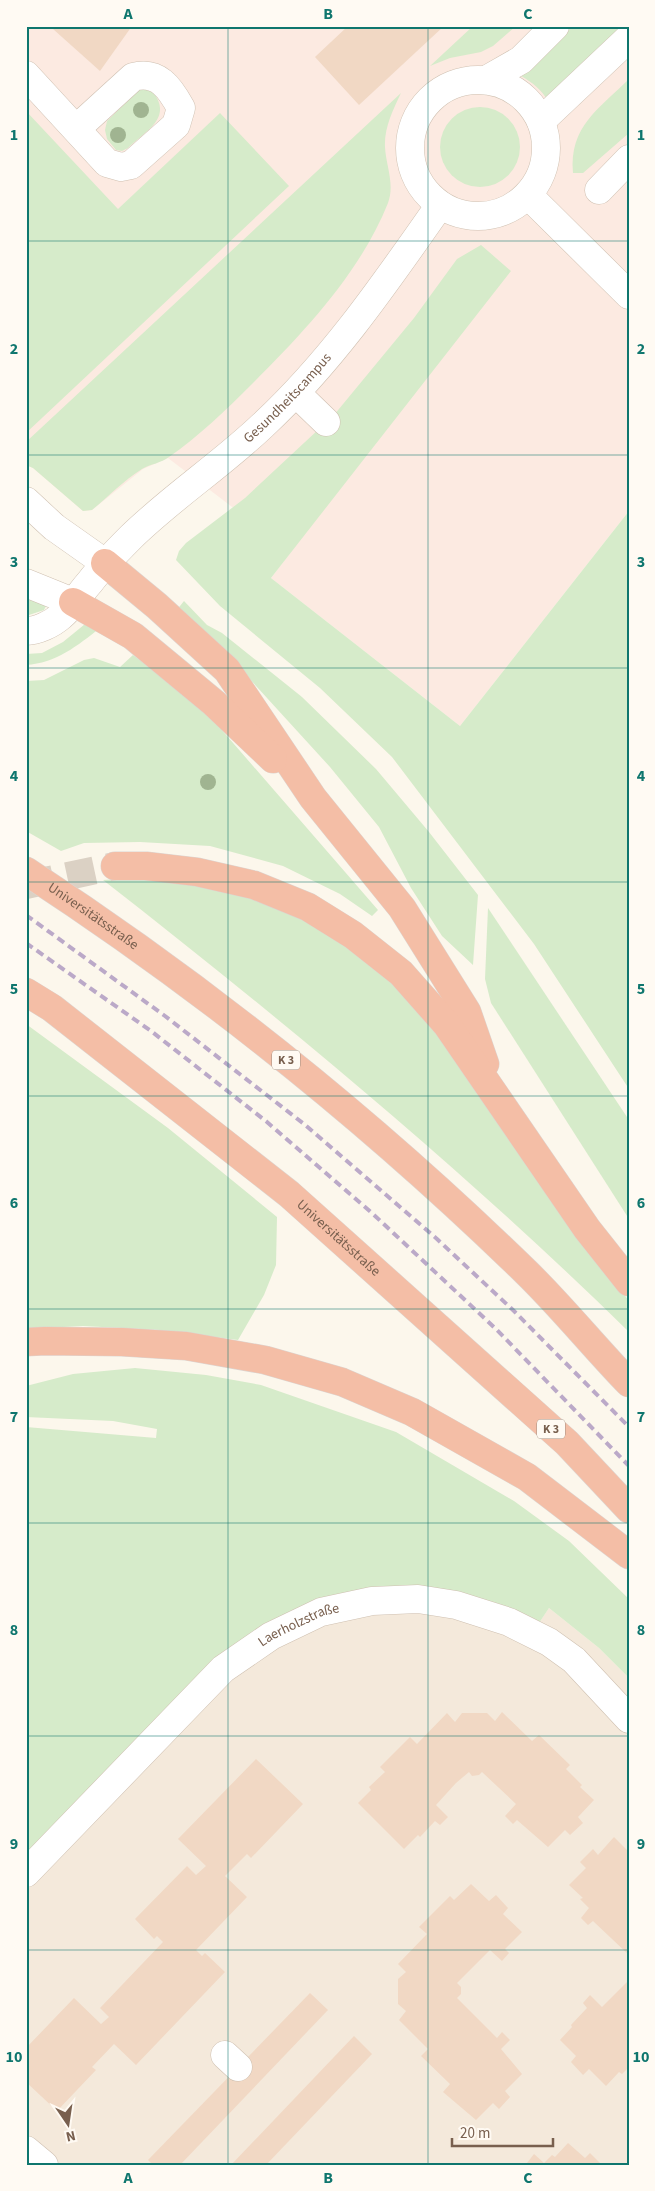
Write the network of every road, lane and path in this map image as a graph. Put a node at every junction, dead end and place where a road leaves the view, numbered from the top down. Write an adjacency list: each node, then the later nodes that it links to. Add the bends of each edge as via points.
1 (555, 26): 4 (street, via 521,60)
2 (629, 38): 5 (street)
3 (26, 75): 6 (street)
4 (486, 80): 5 (street, via 509,87 522,96); 10 (street, via 464,82 442,90 425,105 414,125 410,147 413,170 424,190)
5 (541, 121): 9 (street, via 547,142 545,164)
6 (76, 129)
7 (629, 159): 8 (street)
8 (600, 190)
9 (528, 195): 10 (street, via 502,212 482,217 460,214); 11 (street)
10 (440, 205): 12 (street, Gesundheitscampus, via 354,323)
11 (629, 295)
12 (296, 393): 13 (street); 15 (street, Gesundheitscampus, via 264,425 171,502)
13 (326, 422)
14 (26, 502): 15 (street, via 54,528)
15 (105, 563): 17 (street, Gesundheitscampus); 19 (highway, via 227,670)
16 (26, 583): 17 (street)
17 (73, 602): 18 (street, Gesundheitscampus, via 60,617); 19 (highway, via 125,631 147,648 214,703)
18 (26, 631)
19 (314, 798): 23 (highway, via 402,908 445,975 467,1012)
20 (115, 866): 23 (highway, via 197,872 254,885 308,907 353,935 401,973 447,1025)
21 (26, 871): 26 (highway, Universitätsstraße / K 3, via 181,977 294,1066 424,1177 527,1273)
22 (26, 992): 27 (highway, Universitätsstraße / K 3, via 52,1008 289,1194 566,1443)
23 (494, 1094): 24 (highway, via 587,1230)
24 (629, 1282)
25 (26, 1342): 28 (highway, via 186,1346 265,1360 342,1382 412,1412 527,1477)
26 (629, 1383)
27 (629, 1509)
28 (629, 1555)
29 (629, 1719): 30 (street, Laerholzstraße, via 574,1660 549,1642 509,1622 456,1605 418,1600 372,1601 321,1612 271,1636 223,1669 150,1759)
30 (26, 1873)
31 (26, 2150): 32 (street)
32 (44, 2165)

